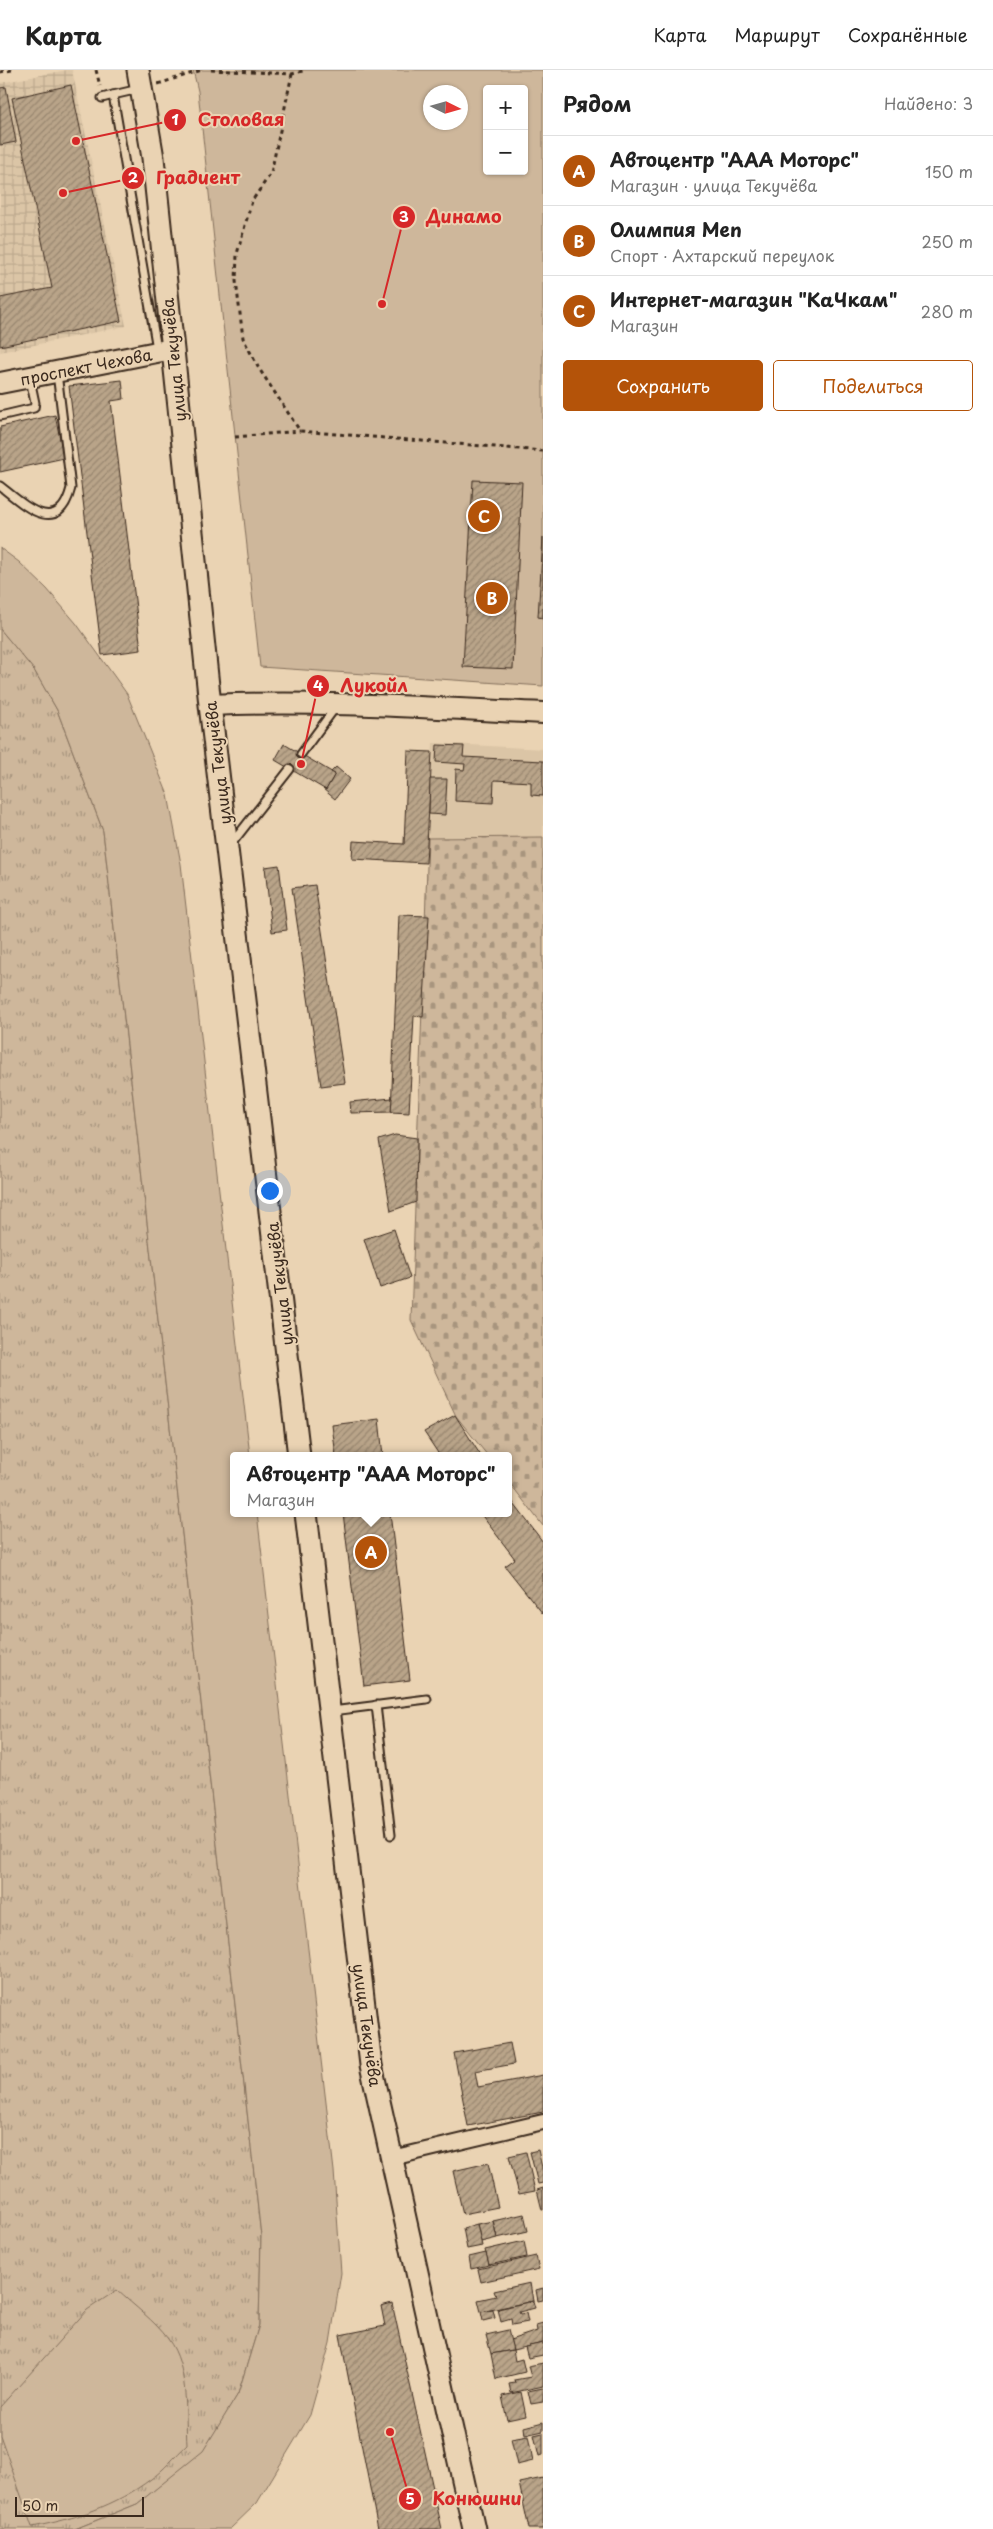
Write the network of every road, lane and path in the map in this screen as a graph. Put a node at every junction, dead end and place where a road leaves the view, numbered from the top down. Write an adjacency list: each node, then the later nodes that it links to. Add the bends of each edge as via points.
1 (12, 70): 5 (path)
2 (202, 70): 7 (path)
3 (212, 70): 6 (path)
4 (306, 70): 6 (path)
5 (0, 72)
6 (292, 74): 15 (path, via 270,172 252,201 237,254 236,281 244,338 258,367)
7 (139, 80): 8 (lane); 10 (main road, улица Текучёва, via 153,158)
8 (113, 95): 9 (lane); 10 (lane)
9 (102, 98)
10 (165, 351): 11 (street, проспект Чехова); 20 (main road, улица Текучёва)
11 (57, 372): 12 (street, проспект Чехова); 18 (lane, via 71,488 68,499 54,513 44,515 34,513)
12 (30, 378): 13 (street, проспект Чехова); 14 (lane, via 35,406)
13 (0, 384)
14 (0, 416)
15 (300, 431): 16 (path); 17 (path)
16 (235, 437)
17 (543, 451)
18 (0, 486)
19 (338, 704): 20 (street); 21 (street); 22 (lane)
20 (210, 705): 24 (main road, улица Текучёва)
21 (543, 713)
22 (301, 754)
23 (290, 768): 24 (lane)
24 (227, 849): 25 (main road, улица Текучёва)
25 (299, 1452)
26 (306, 1517): 29 (main road, улица Текучёва)
27 (427, 1698): 28 (lane)
28 (376, 1705): 29 (lane); 30 (lane)
29 (329, 1712): 32 (main road, улица Текучёва, via 371,2064)
30 (391, 1835)
31 (543, 2122): 32 (street)
32 (392, 2158): 33 (main road, улица Текучёва)
33 (474, 2529)

